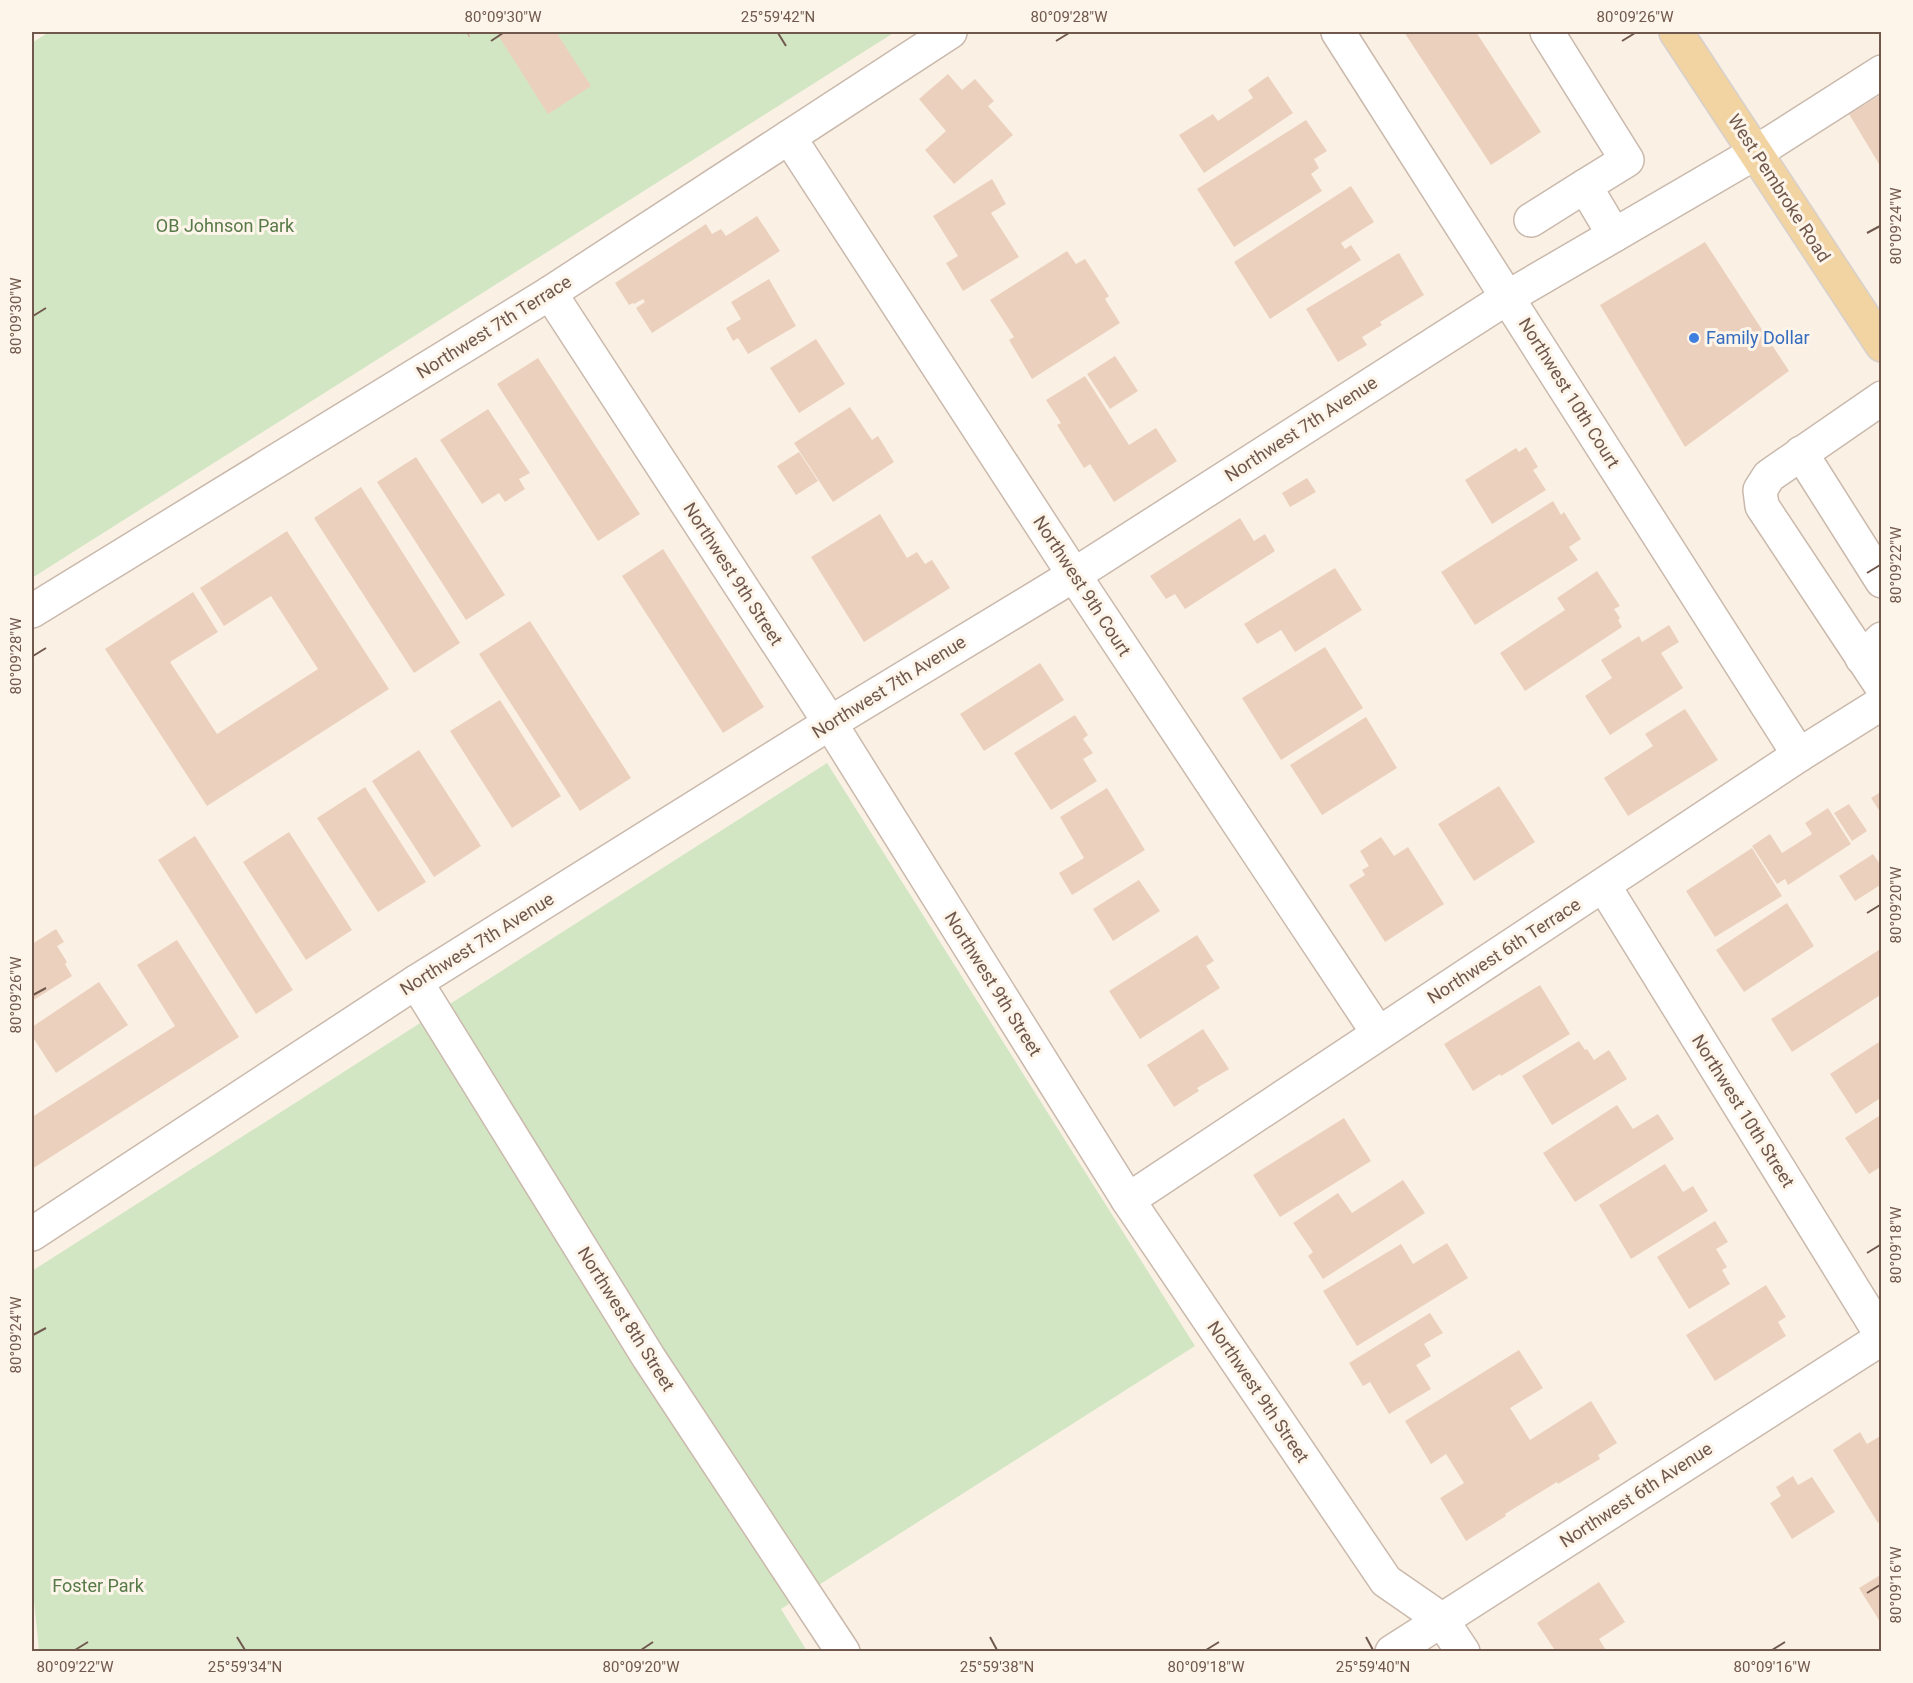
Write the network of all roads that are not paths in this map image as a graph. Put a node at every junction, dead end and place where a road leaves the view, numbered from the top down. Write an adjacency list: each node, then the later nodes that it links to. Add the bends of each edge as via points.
1 (950, 32): 6 (street, Northwest 7th Terrace)
2 (1338, 32): 12 (street, Northwest 10th Court)
3 (1676, 32): 7 (main road, West Pembroke Road)
4 (1554, 34): 8 (street, via 1627,160)
5 (1881, 72): 7 (street, Northwest 7th Avenue)
6 (789, 137): 11 (street, Northwest 7th Terrace); 16 (street, Northwest 9th Court)
7 (1755, 153): 10 (street, Northwest 7th Avenue); 13 (main road, West Pembroke Road)
8 (1585, 186): 9 (street); 10 (street)
9 (1531, 220)
10 (1614, 235): 12 (street, Northwest 7th Avenue)
11 (550, 293): 18 (street, Northwest 7th Terrace); 22 (street, Northwest 9th Street)
12 (1508, 297): 16 (street, Northwest 7th Avenue); 23 (street, Northwest 10th Court)
13 (1881, 345)
14 (1881, 398): 15 (street)
15 (1801, 453): 17 (street); 19 (street, via 1769,476 1760,490 1762,506)
16 (1074, 575): 22 (street, Northwest 7th Avenue); 26 (street, Northwest 9th Court)
17 (1881, 581)
18 (32, 612)
19 (1872, 648): 20 (street)
20 (1881, 687)
21 (1881, 703): 23 (street, Northwest 6th Terrace)
22 (830, 723): 25 (street, Northwest 7th Avenue); 27 (street, Northwest 9th Street)
23 (1799, 756): 24 (street, Northwest 6th Terrace)
24 (1604, 886): 26 (street, Northwest 6th Terrace); 29 (street, Northwest 10th Street)
25 (416, 982): 28 (street, Northwest 7th Avenue); 31 (street, Northwest 8th Street, via 649,1358)
26 (1378, 1033): 27 (street, Northwest 6th Terrace)
27 (1128, 1200): 30 (street, Northwest 9th Street, via 1386,1581)
28 (32, 1234)
29 (1881, 1337): 30 (street, Northwest 6th Avenue)
30 (1441, 1619): 32 (street, Northwest 6th Avenue); 33 (street, Northwest 9th Street)
31 (843, 1652)
32 (1392, 1652)
33 (1463, 1652)

